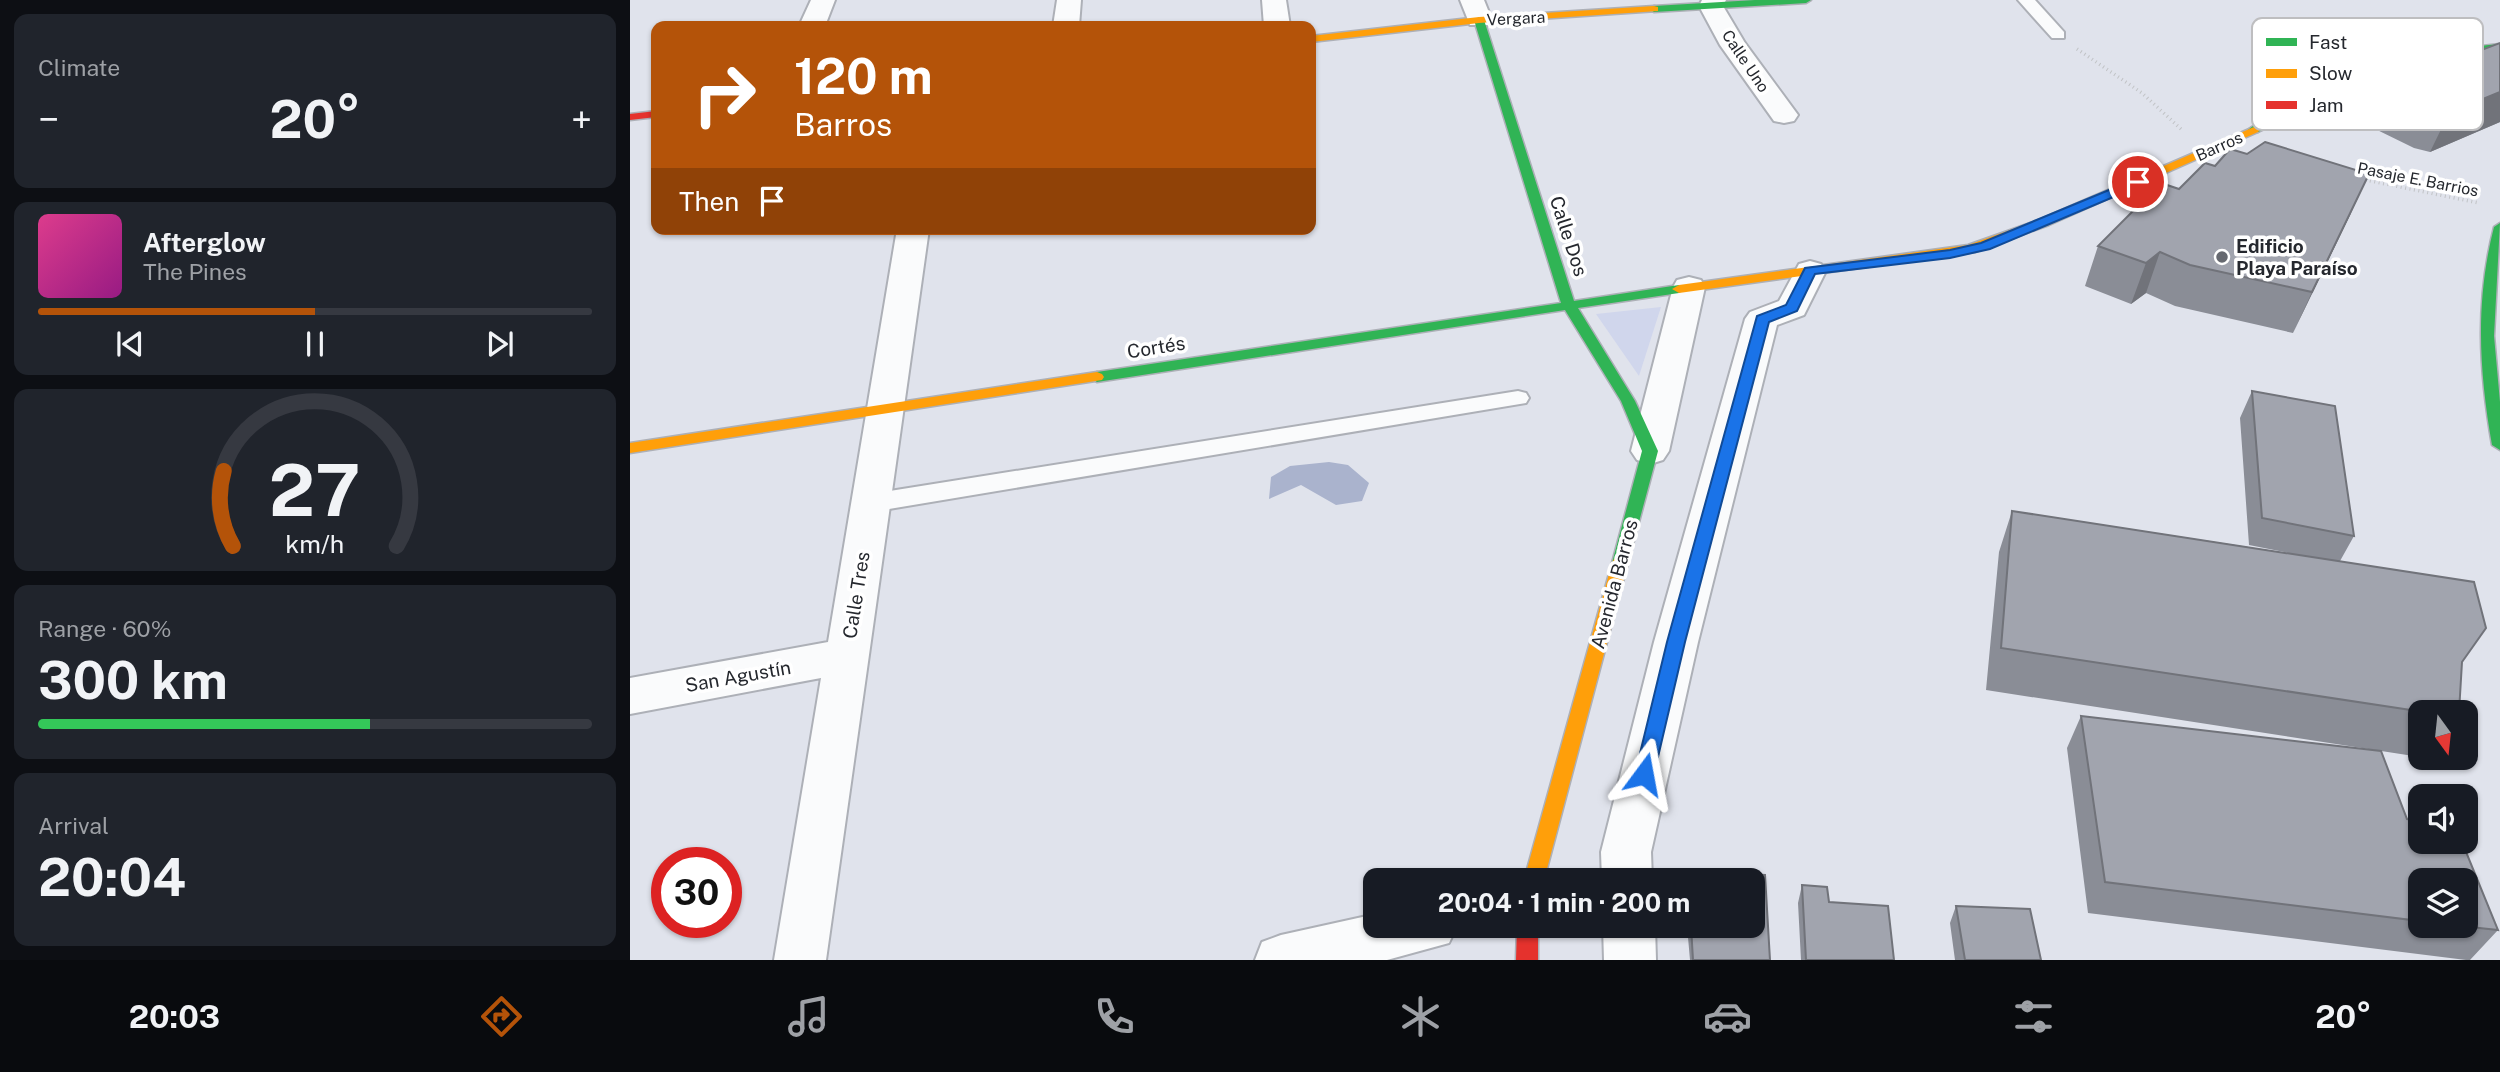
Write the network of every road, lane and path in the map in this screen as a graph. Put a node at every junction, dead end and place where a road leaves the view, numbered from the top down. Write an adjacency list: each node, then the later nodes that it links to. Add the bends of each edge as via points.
1 (823, 0): 9 (street)
2 (1069, 0): 10 (street)
3 (1274, 0): 11 (street)
4 (1806, 0): 6 (street, Vergara)
5 (2026, 0): 12 (lane)
6 (1713, 3): 7 (street, Vergara); 15 (street, Calle Uno, via 1733,45)
7 (1631, 6): 8 (street, Vergara)
8 (1475, 10): 13 (street, Vergara); 25 (street, Calle Dos)
9 (815, 21)
10 (1067, 21)
11 (1277, 21)
12 (2057, 35): 18 (path, via 2142,93)
13 (1316, 38)
14 (651, 115): 16 (street)
15 (1784, 115)
16 (630, 117)
17 (2255, 130): 18 (street, Barros)
18 (2207, 152): 23 (street, Barros, via 1985,246)
19 (2357, 179): 20 (path, Pasaje E. Barrios)
20 (2488, 206)
21 (2500, 227): 28 (street, via 2491,253 2485,311 2486,379)
22 (912, 235): 27 (street, Calle Tres)
23 (1810, 271): 24 (street, Barros); 35 (street, via 1792,308 1762,319 1676,642 1626,852)
24 (1689, 287): 25 (street, Cortés); 30 (street, Avenida Barros)
25 (1569, 305): 27 (street, Cortés); 30 (street, Calle Dos, via 1628,401)
26 (1518, 398): 31 (lane)
27 (885, 410): 29 (street, Cortés); 31 (street, Calle Tres)
28 (2500, 444)
29 (630, 449)
30 (1650, 451): 34 (street, Avenida Barros)
31 (871, 503): 32 (street, Calle Tres)
32 (847, 656): 33 (street, San Agustín); 39 (street, Calle Tres)
33 (630, 696)
34 (1537, 868)
35 (1627, 868)
36 (1378, 938): 40 (street)
37 (1528, 938): 41 (street)
38 (1629, 938): 42 (street)
39 (800, 960)
40 (1281, 960)
41 (1527, 960)
42 (1630, 960)

